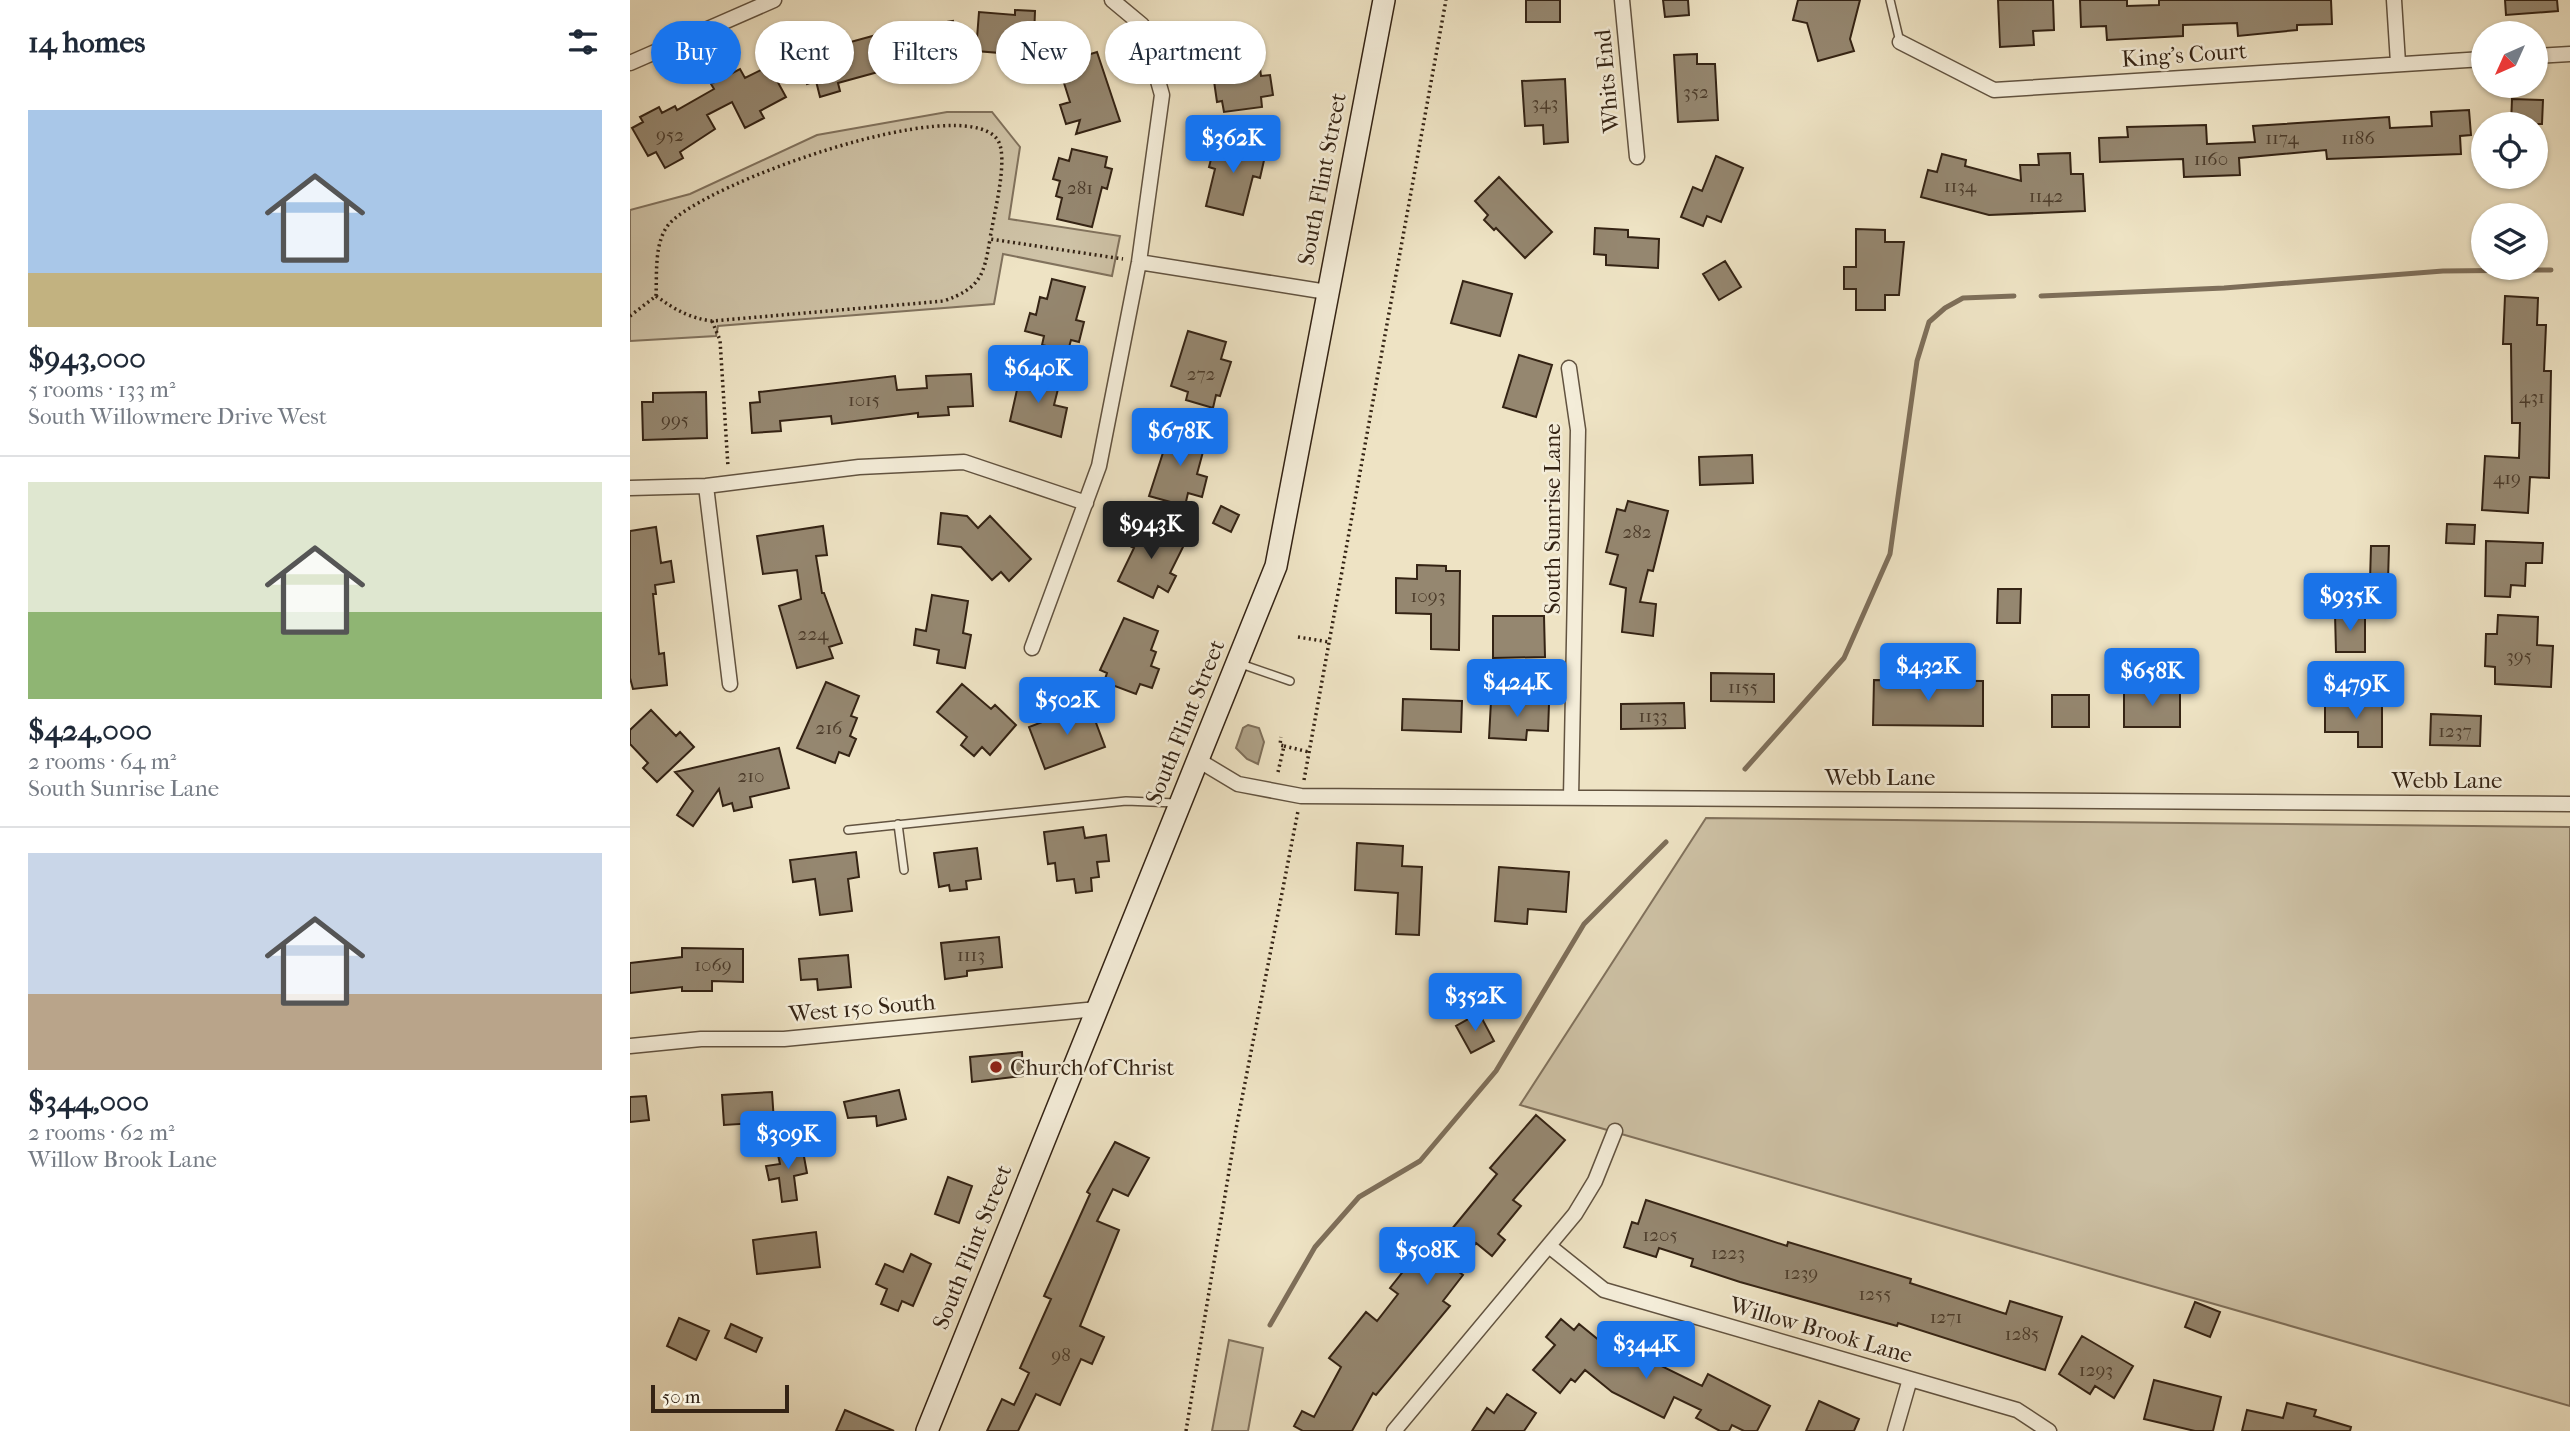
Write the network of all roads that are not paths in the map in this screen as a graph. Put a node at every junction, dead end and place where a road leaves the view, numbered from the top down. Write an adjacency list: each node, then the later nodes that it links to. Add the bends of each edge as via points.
1 (775, 0): 11 (street)
2 (1112, 0): 14 (street, via 1142,24 1161,95)
3 (1384, 0): 15 (main road, South Flint Street)
4 (1622, 0): 13 (street, Whits End)
5 (1890, 0): 7 (lane)
6 (2394, 0): 12 (street)
7 (1900, 42): 12 (street, King's Court, via 1994,90)
8 (2570, 54): 9 (street)
9 (2548, 55)
10 (2471, 60): 12 (street, King's Court)
11 (630, 63)
12 (2398, 63)
13 (1637, 157)
14 (1139, 262): 15 (street); 19 (street, via 1099,466)
15 (1327, 292): 21 (main road, South Flint Street, via 1276,566)
16 (1569, 368): 25 (street, South Sunrise Lane, via 1578,430)
17 (706, 486): 18 (street); 19 (street, via 859,467 964,462); 23 (street)
18 (630, 488)
19 (1086, 503): 20 (street)
20 (1032, 648)
21 (1237, 663): 22 (lane); 24 (main road, South Flint Street)
22 (1290, 681)
23 (730, 684)
24 (1198, 760): 25 (street, Webb Lane, via 1238,784 1301,796); 26 (main road, South Flint Street)
25 (1571, 798): 27 (street, Webb Lane)
26 (1180, 804): 28 (lane, via 1126,801); 31 (main road, South Flint Street)
27 (2570, 804)
28 (898, 824): 29 (lane); 30 (lane)
29 (848, 830)
30 (904, 870)
31 (1097, 1009): 32 (street, West 150 South, via 784,1039 701,1039); 36 (main road, South Flint Street)
32 (630, 1046)
33 (1615, 1130): 34 (street, via 1588,1192)
34 (1549, 1246): 35 (street, Willow Brook Lane, via 1604,1290); 37 (street)
35 (1910, 1379): 38 (street); 39 (street, Willow Brook Lane, via 2017,1410)
36 (927, 1431)
37 (1394, 1431)
38 (1895, 1431)
39 (2049, 1431)

